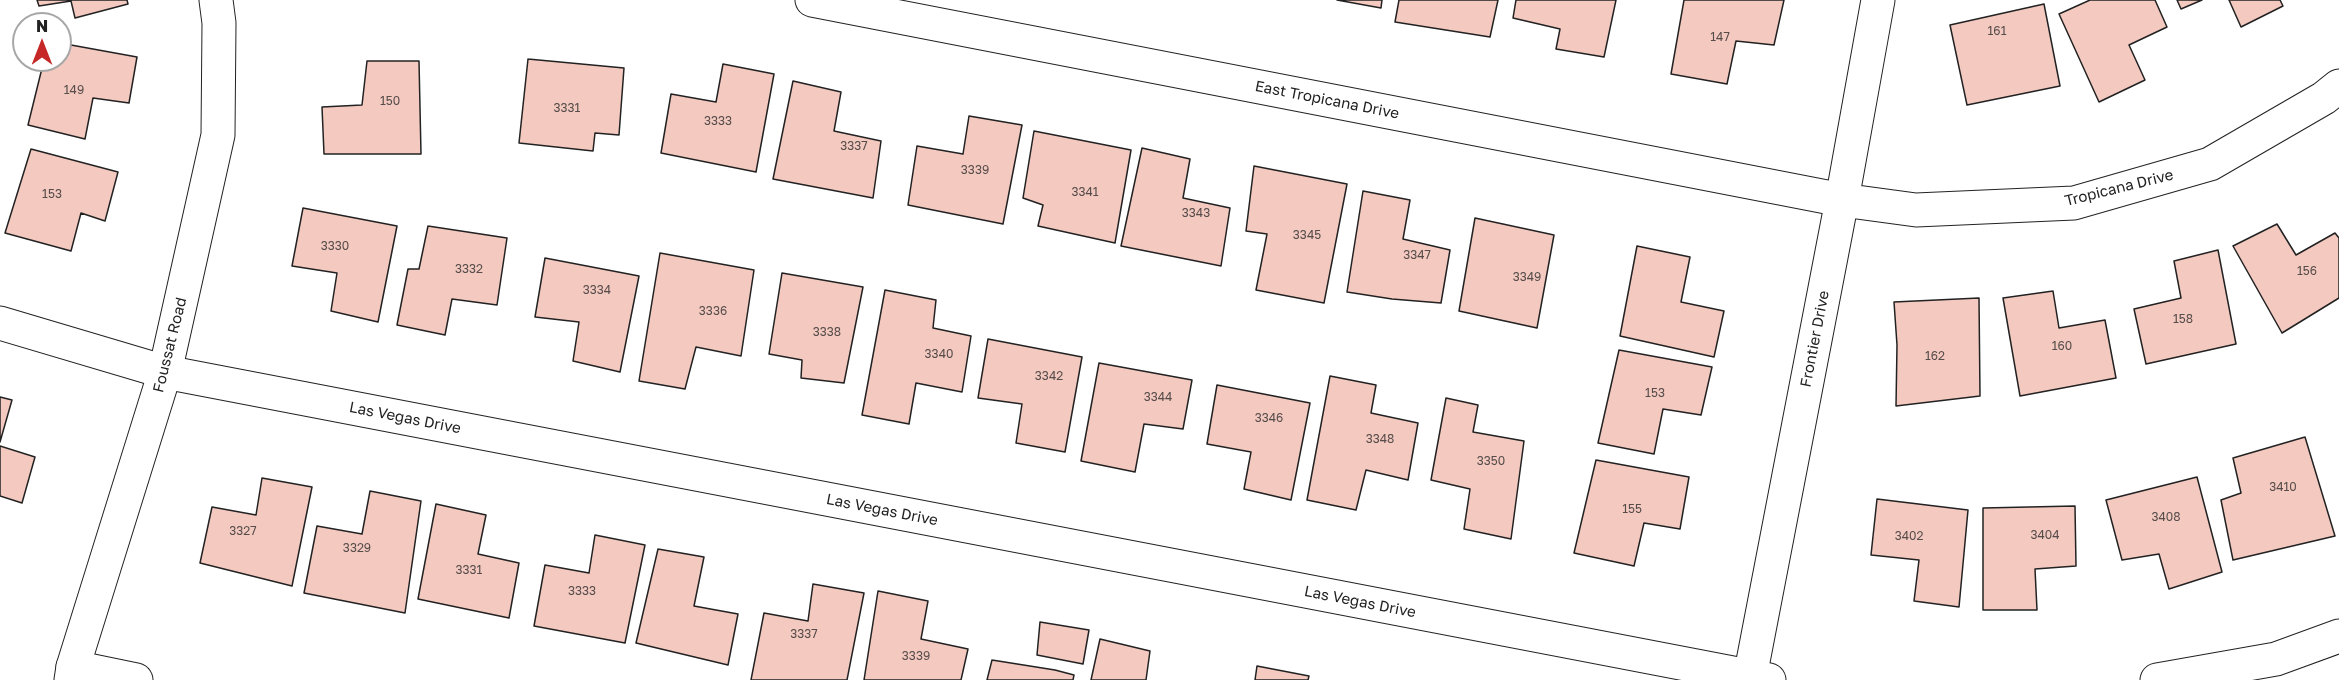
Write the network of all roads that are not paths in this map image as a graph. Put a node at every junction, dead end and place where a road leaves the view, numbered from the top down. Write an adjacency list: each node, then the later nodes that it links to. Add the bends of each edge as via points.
1 (216, 0): 7 (street, Foussat Road, via 218,135)
2 (813, 0): 5 (street, East Tropicana Drive)
3 (1878, 0): 5 (street, Frontier Drive)
4 (2339, 86): 5 (street, Tropicana Drive, via 2210,164 2074,202 1916,210)
5 (1842, 200): 10 (street, Frontier Drive)
6 (0, 323): 7 (street, Las Vegas Drive)
7 (165, 372): 9 (street, Foussat Road); 10 (street, Las Vegas Drive)
8 (2339, 636): 12 (street, via 2276,659)
9 (72, 674): 11 (street)
10 (1759, 679)
11 (136, 680)
12 (2157, 680)

